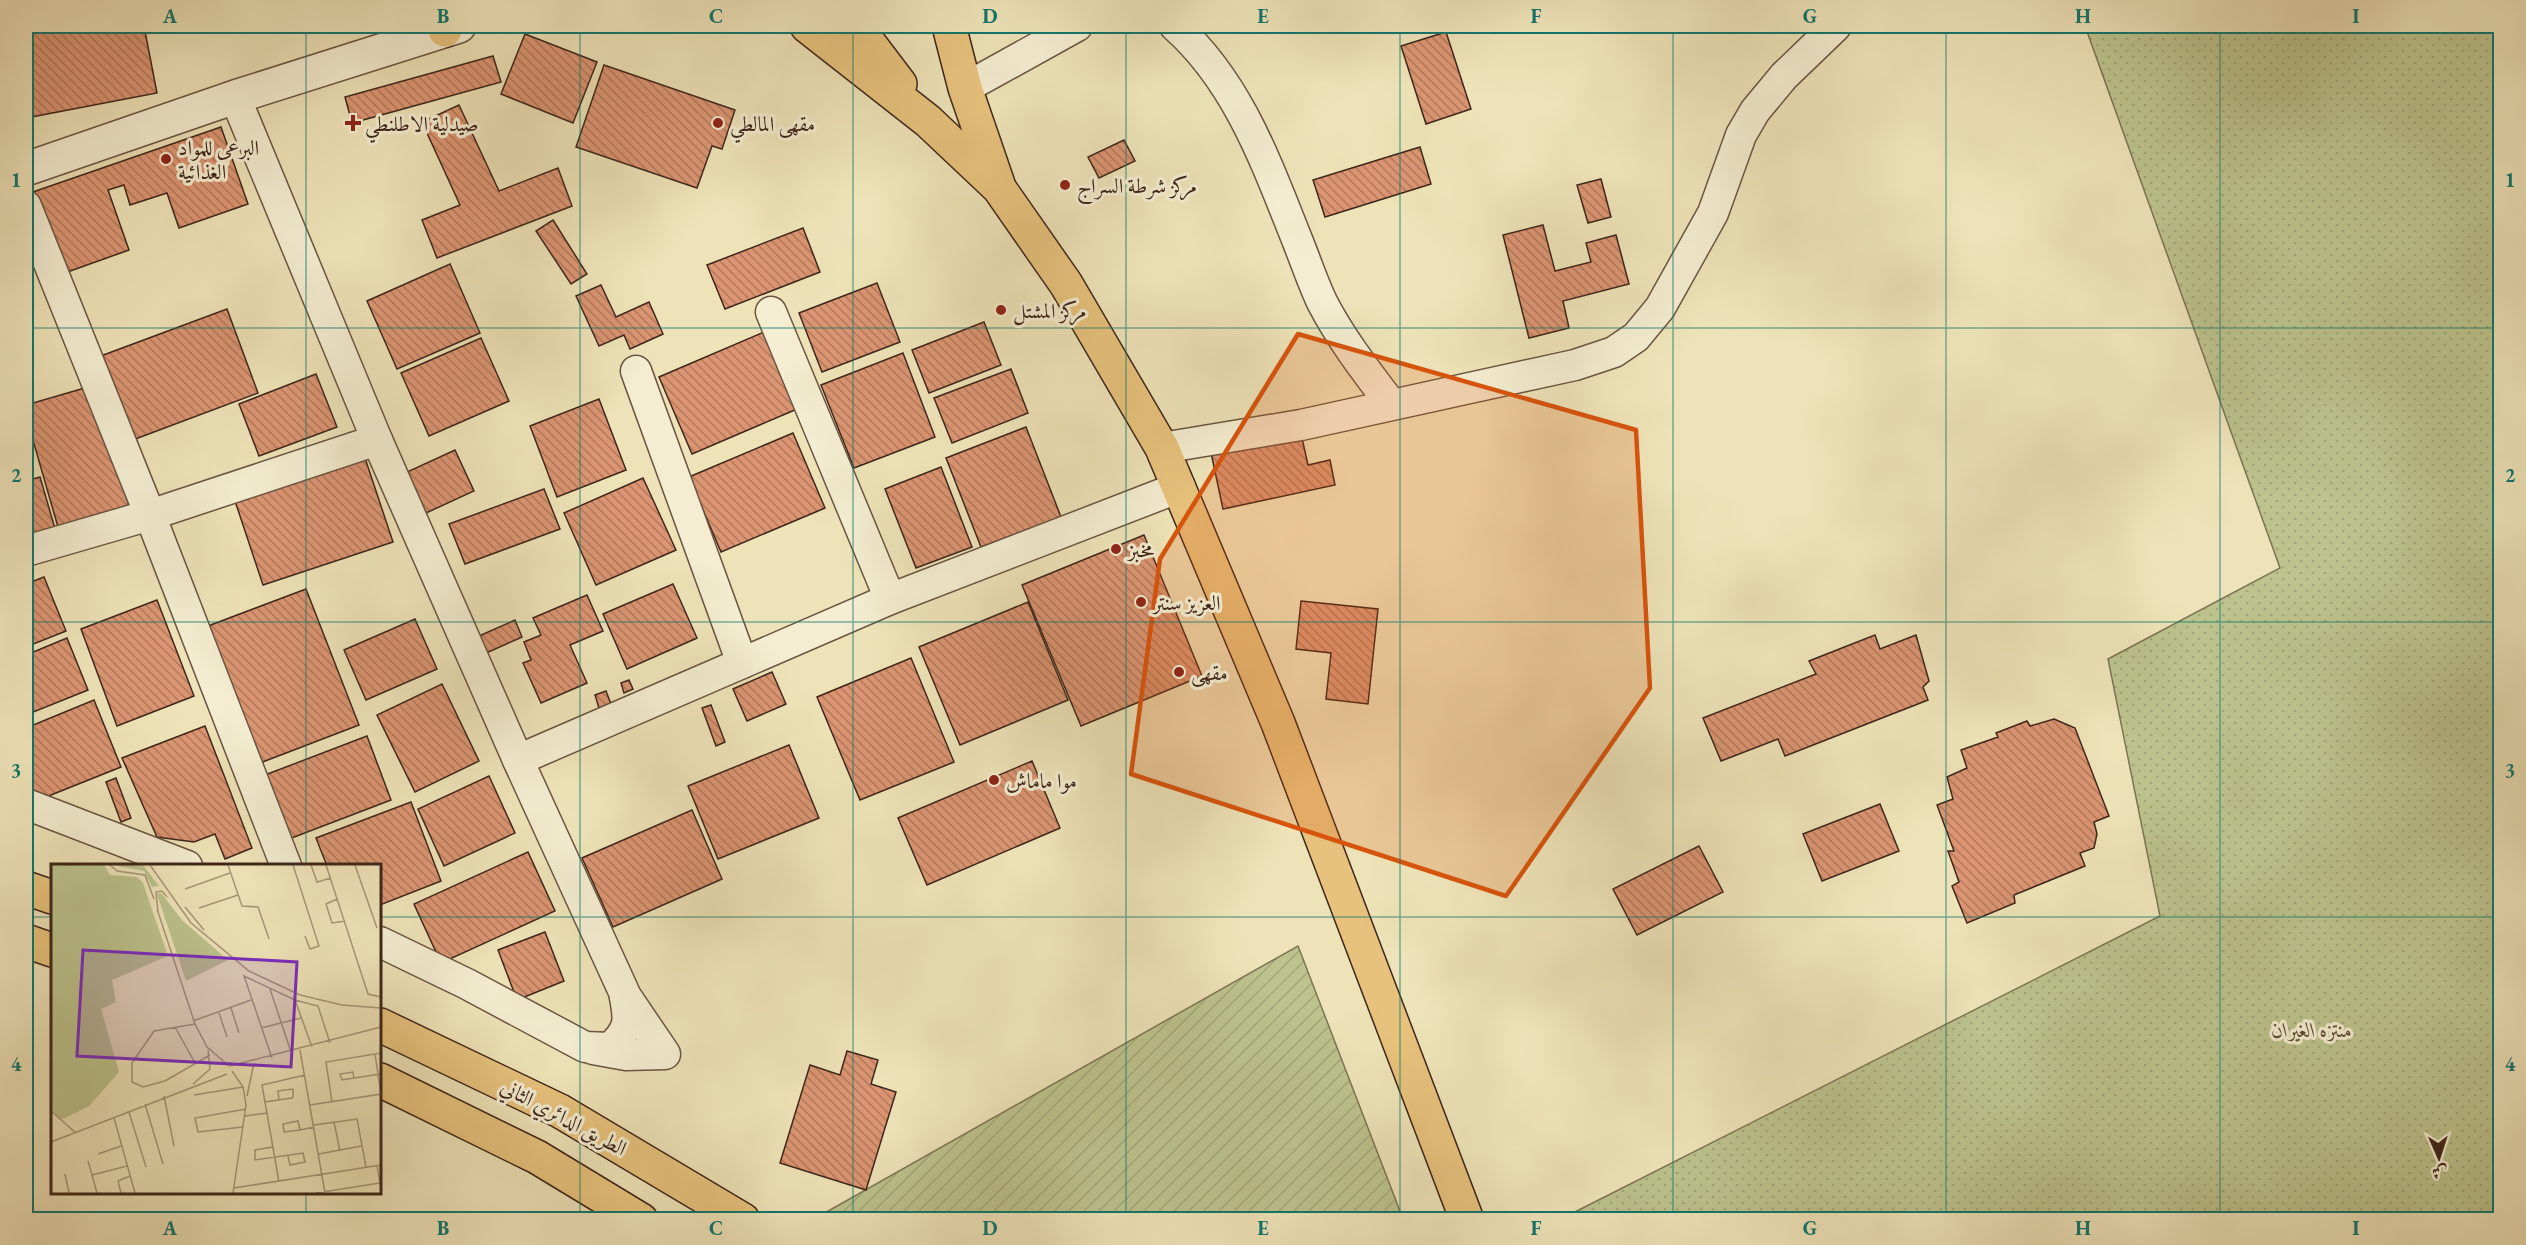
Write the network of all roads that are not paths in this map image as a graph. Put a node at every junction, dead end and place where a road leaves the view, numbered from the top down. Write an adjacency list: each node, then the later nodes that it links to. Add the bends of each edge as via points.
1 (807, 26): 10 (main road)
2 (856, 26): 10 (main road)
3 (949, 26): 8 (main road)
4 (1077, 26): 8 (street)
5 (1176, 26): 16 (street, via 1191,39 1239,104 1322,301 1350,351)
6 (1836, 26): 16 (street, via 1784,76 1755,111 1741,135 1713,213 1660,308 1636,337 1614,352 1575,365)
7 (450, 27): 9 (street)
8 (964, 88): 12 (main road)
9 (235, 97): 11 (street); 17 (street)
10 (928, 121): 12 (main road)
11 (26, 169)
12 (999, 188): 18 (main road, via 1066,284)
13 (26, 206): 20 (street)
14 (771, 312): 22 (street)
15 (636, 371): 23 (street)
16 (1391, 404): 18 (street, via 1302,425)
17 (377, 440): 20 (street); 24 (street)
18 (1162, 448): 19 (main road)
19 (1180, 487): 22 (street); 39 (main road, via 1278,723)
20 (150, 515): 21 (street); 27 (street)
21 (26, 551)
22 (890, 599): 23 (street)
23 (742, 663): 24 (street)
24 (518, 760): 33 (street)
25 (26, 804): 26 (street)
26 (182, 864)
27 (285, 864)
28 (26, 888): 29 (main road)
29 (51, 897)
30 (26, 941): 32 (main road)
31 (381, 942): 35 (street)
32 (51, 950)
33 (624, 992): 35 (street, via 629,1020 625,1031 610,1048); 35 (street, via 665,1054 626,1055)
34 (381, 1025): 38 (main road, الطريق الدائري الثاني, via 560,1111)
35 (585, 1047)
36 (381, 1080): 37 (main road, via 537,1157)
37 (641, 1220)
38 (743, 1220)
39 (1467, 1220)

